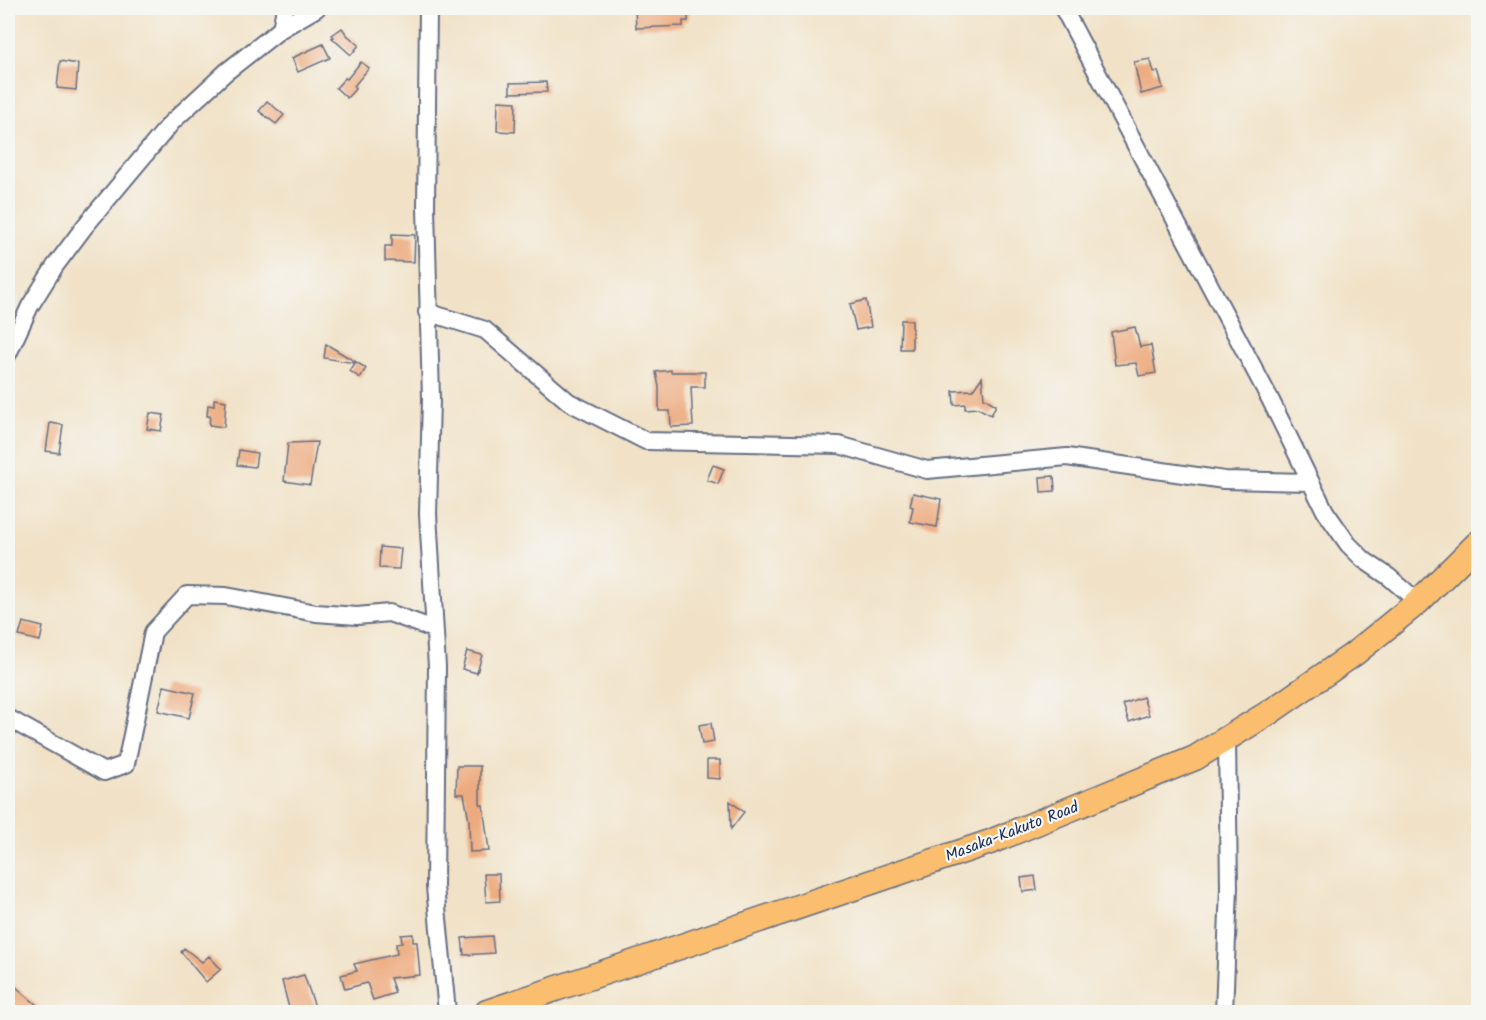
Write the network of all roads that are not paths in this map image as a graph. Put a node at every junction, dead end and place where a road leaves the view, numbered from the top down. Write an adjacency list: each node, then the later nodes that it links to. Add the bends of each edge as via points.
1 (285, 8): 5 (street)
2 (317, 8): 5 (street)
3 (428, 8): 6 (street)
4 (1063, 8): 8 (street)
5 (280, 29): 7 (street, via 226,72 164,131 56,266 30,306)
6 (427, 312): 8 (street, via 484,330 569,402 646,441 839,445 927,470 1067,457 1224,480); 11 (street, via 431,399 428,514)
7 (8, 354)
8 (1310, 482): 10 (street, via 1324,511 1348,544)
9 (1479, 543): 10 (highway, Masaka-Kakuto Road)
10 (1418, 602): 13 (highway, Masaka-Kakuto Road, via 1354,654)
11 (434, 629): 12 (street, via 389,613 316,613 226,596 187,594 153,632 126,764 104,772); 14 (street, via 435,887)
12 (8, 718)
13 (1227, 740): 15 (highway, Masaka-Kakuto Road, via 1141,782 990,842); 16 (street, via 1229,888)
14 (447, 1012)
15 (487, 1012)
16 (1224, 1012)

